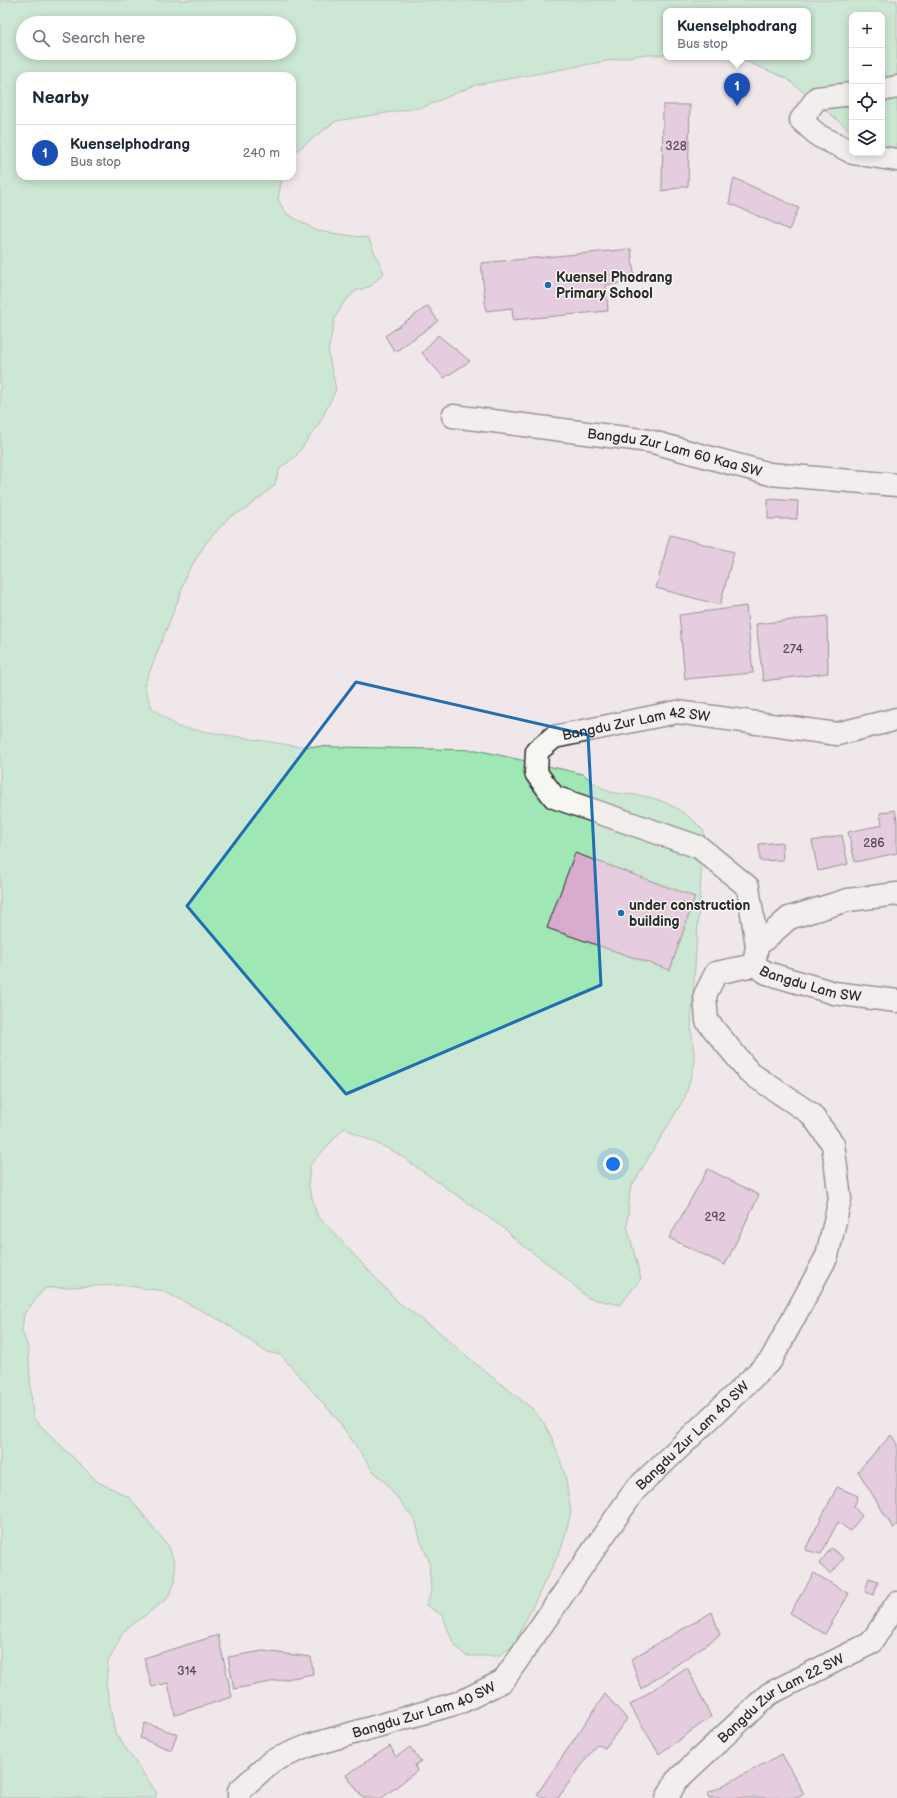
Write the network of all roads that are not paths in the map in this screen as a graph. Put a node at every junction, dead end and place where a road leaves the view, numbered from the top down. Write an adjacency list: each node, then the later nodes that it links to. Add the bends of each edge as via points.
1 (897, 86): 2 (street)
2 (885, 89)
3 (849, 94): 4 (street, via 817,98 801,120 819,136)
4 (849, 151)
5 (872, 156): 6 (street)
6 (897, 160)
7 (453, 416): 8 (street, Bangdu Zur Lam 60 Kaa SW, via 649,441 770,474)
8 (897, 485)
9 (897, 719): 11 (street, Bangdu Zur Lam 42 SW, via 837,734 677,712 554,737 538,751 536,773 554,797 699,848 748,887)
10 (897, 894): 11 (street, Bangdu Lam SW, via 848,900 789,918)
11 (756, 955): 12 (street, Bangdu Lam SW, via 767,973 834,993); 14 (street, Bangdu Zur Lam 40 SW, via 716,973 705,995 707,1022 750,1072 811,1114 833,1144 840,1199 827,1256 771,1360 635,1490 503,1681 461,1702 308,1746 272,1761 239,1791)
12 (897, 1001)
13 (897, 1602): 15 (street, Bangdu Zur Lam 22 SW, via 870,1643 769,1694 676,1781)
14 (239, 1798)
15 (667, 1798)

